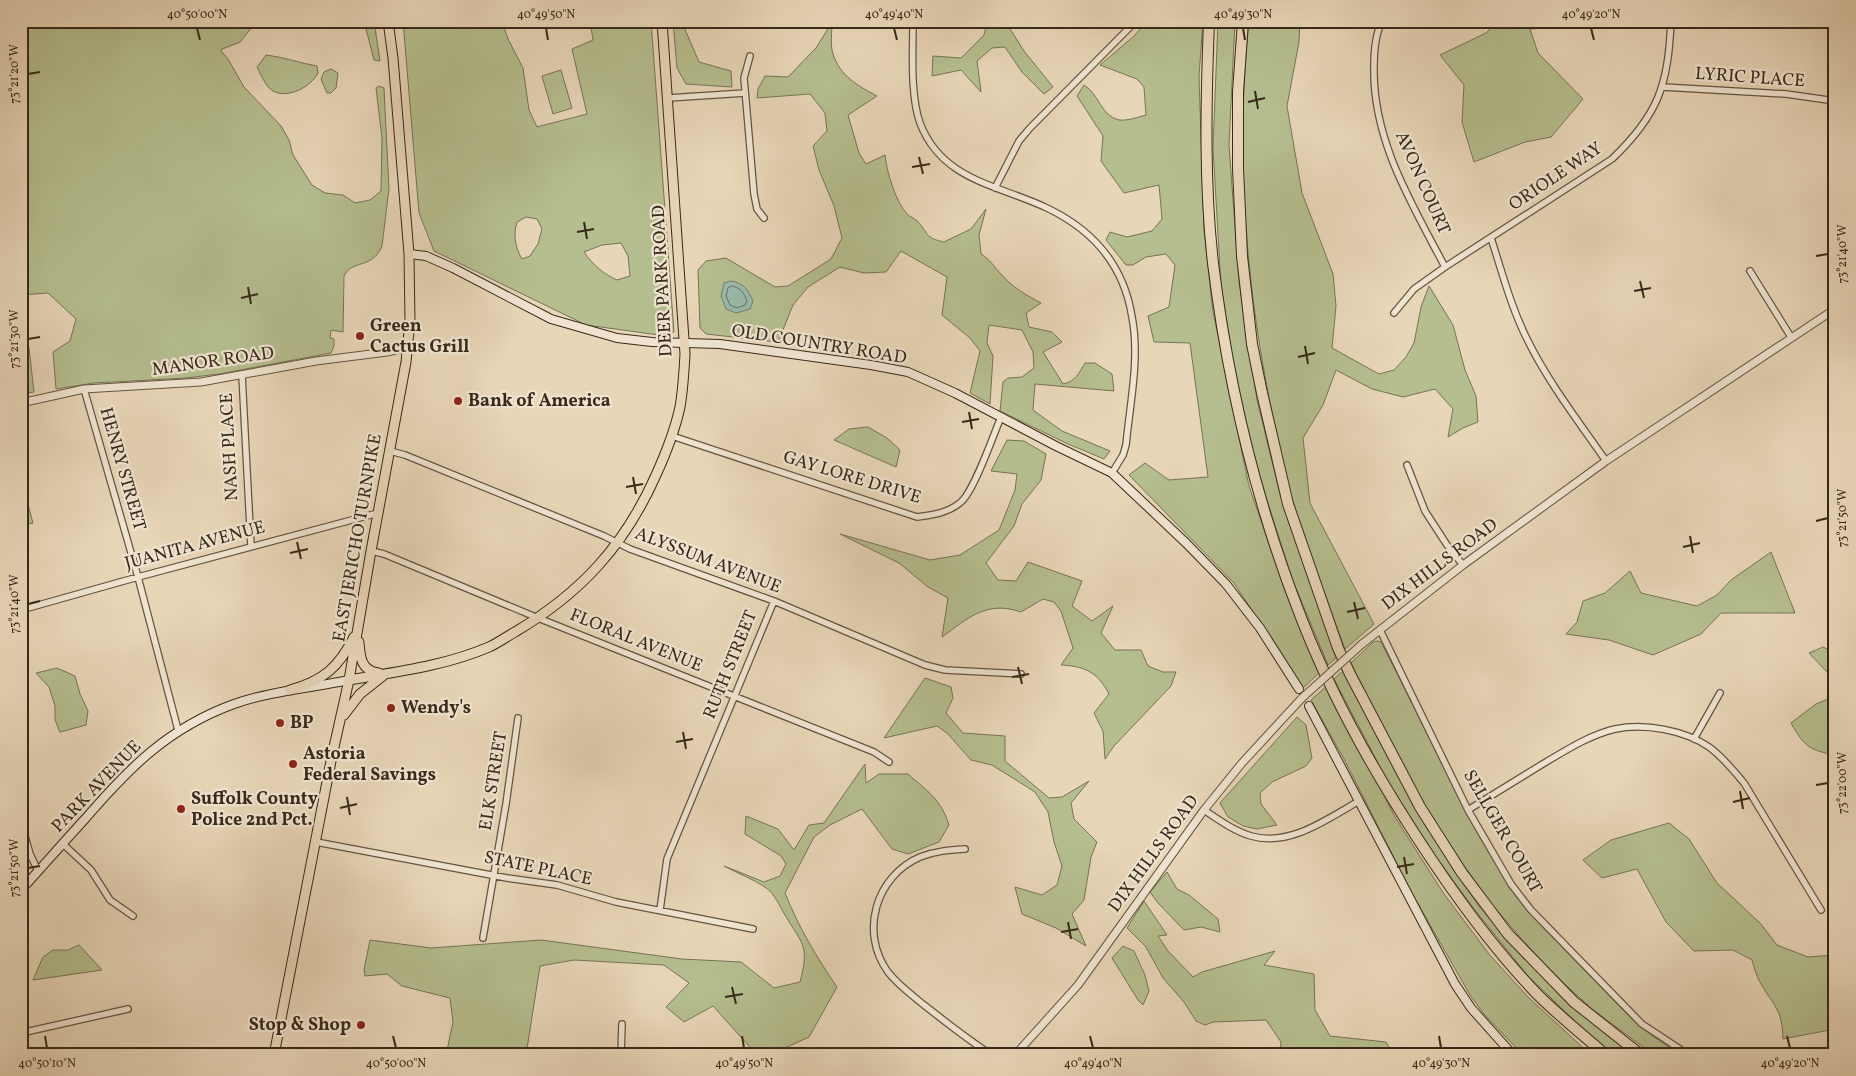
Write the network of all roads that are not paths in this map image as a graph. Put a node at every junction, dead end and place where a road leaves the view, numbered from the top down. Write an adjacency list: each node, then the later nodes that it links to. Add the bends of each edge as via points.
1 (388, 21): 17 (main road, EAST JERICHO TURNPIKE, via 394,58)
2 (662, 21): 12 (main road, DEER PARK ROAD)
3 (913, 21): 14 (street, via 915,105 920,124 942,158 956,170)
4 (1136, 21): 14 (street, via 1019,141)
5 (1209, 21): 81 (highway, via 1206,99 1209,202 1221,319 1246,447 1302,622 1361,745 1392,800 1449,886 1516,971 1564,1020)
6 (1243, 21): 82 (highway, via 1238,92 1238,168 1242,256 1252,344 1288,504 1338,648 1420,807 1462,873 1508,934 1574,1002)
7 (1382, 21): 18 (street, AVON COURT, via 1374,52 1376,103 1381,128 1409,200)
8 (1671, 21): 10 (street, ORIOLE WAY)
9 (750, 56): 11 (street, via 744,78)
10 (1663, 87): 13 (street, LYRIC PLACE, via 1786,94); 16 (street, ORIOLE WAY, via 1647,121 1612,159)
11 (745, 93): 12 (street); 15 (street, via 754,194 757,209)
12 (668, 98): 23 (main road, DEER PARK ROAD)
13 (1835, 101)
14 (995, 188): 33 (street, via 1067,218 1104,251 1124,284 1133,319 1135,355 1126,445)
15 (764, 218)
16 (1492, 238): 18 (street, ORIOLE WAY); 31 (street, via 1510,297 1539,362)
17 (409, 254): 23 (main road, OLD COUNTRY ROAD, via 426,256 453,268 551,319 617,338); 24 (main road, EAST JERICHO TURNPIKE)
18 (1445, 267): 21 (street, ORIOLE WAY, via 1414,289)
19 (1750, 271): 22 (street)
20 (1835, 309): 22 (street, DIX HILLS ROAD)
21 (1394, 313)
22 (1791, 337): 31 (street, DIX HILLS ROAD)
23 (686, 343): 28 (main road, OLD COUNTRY ROAD, via 786,352 908,372); 29 (main road, DEER PARK ROAD, via 680,407)
24 (408, 347): 25 (street, MANOR ROAD); 30 (main road, EAST JERICHO TURNPIKE)
25 (242, 375): 26 (street, MANOR ROAD, via 161,385); 36 (street, NASH PLACE)
26 (84, 389): 27 (street, MANOR ROAD); 39 (street, HENRY STREET)
27 (21, 403)
28 (1001, 417): 29 (street, GAY LORE DRIVE, via 962,501 950,510 917,517); 33 (main road, OLD COUNTRY ROAD)
29 (672, 436): 35 (main road, DEER PARK ROAD, via 646,498)
30 (390, 451): 34 (main road, EAST JERICHO TURNPIKE); 35 (street, ALYSSUM AVENUE)
31 (1606, 461): 38 (street, DIX HILLS ROAD)
32 (1407, 465): 38 (street, via 1425,511)
33 (1112, 473): 49 (main road, OLD COUNTRY ROAD, via 1226,584 1260,628)
34 (378, 513): 36 (street, JUANITA AVENUE); 37 (main road, EAST JERICHO TURNPIKE)
35 (619, 543): 40 (street, ALYSSUM AVENUE); 42 (main road, DEER PARK ROAD, via 585,580)
36 (251, 547): 39 (street, JUANITA AVENUE)
37 (371, 551): 42 (street, FLORAL AVENUE); 43 (main road, EAST JERICHO TURNPIKE)
38 (1463, 565): 44 (street, DIX HILLS ROAD)
39 (138, 576): 41 (street, JUANITA AVENUE); 55 (street, HENRY STREET)
40 (774, 601): 46 (street, ALYSSUM AVENUE, via 925,665 944,670); 51 (street, RUTH STREET)
41 (21, 610)
42 (538, 618): 45 (main road, DEER PARK ROAD, via 490,647); 51 (street, FLORAL AVENUE)
43 (358, 628): 45 (main road, via 363,665 375,672); 47 (main road, EAST JERICHO TURNPIKE); 48 (main road, via 347,650 330,671 317,681)
44 (1380, 630): 59 (street, DIX HILLS ROAD, bridge, via 1302,698); 60 (street, SELLGER COURT)
45 (387, 673): 47 (main road, DEER PARK ROAD); 54 (main road, via 360,694)
46 (1021, 674)
47 (349, 680): 48 (main road, PARK AVENUE); 54 (main road, EAST JERICHO TURNPIKE)
48 (290, 690): 55 (main road, PARK AVENUE, via 232,705)
49 (1299, 690)
50 (1720, 693): 56 (street)
51 (735, 696): 57 (street, FLORAL AVENUE, via 874,752); 68 (street, RUTH STREET, via 667,859)
52 (1308, 706): 58 (main road)
53 (518, 718): 66 (street, ELK STREET)
54 (340, 719): 62 (main road, EAST JERICHO TURNPIKE)
55 (178, 730): 63 (main road, PARK AVENUE, via 126,772)
56 (1694, 738): 60 (street, via 1663,729 1637,727 1614,729 1592,736); 69 (street, via 1729,764 1744,783)
57 (889, 762)
58 (1359, 801): 59 (street, via 1305,830 1265,839 1237,831); 80 (main road, via 1455,984 1471,1008)
59 (1204, 810): 79 (street, DIX HILLS ROAD, via 1078,985)
60 (1468, 810): 83 (street, SELLGER COURT, via 1511,884 1531,910 1642,1024)
61 (21, 822): 65 (street)
62 (316, 842): 66 (street, STATE PLACE); 76 (main road, EAST JERICHO TURNPIKE)
63 (63, 844): 65 (main road, PARK AVENUE); 70 (street, via 91,870 110,900)
64 (965, 849): 78 (street, via 929,854 899,870 881,893 876,906 874,938 879,956 899,985)
65 (38, 871): 67 (main road, PARK AVENUE)
66 (493, 875): 68 (street, STATE PLACE, via 557,885 616,902); 72 (street, ELK STREET)
67 (21, 890)
68 (660, 910): 71 (street, STATE PLACE)
69 (1821, 910)
70 (133, 916)
71 (753, 929)
72 (482, 938)
73 (128, 1009): 75 (street)
74 (622, 1024): 77 (street)
75 (21, 1033)
76 (274, 1055)
77 (621, 1055)
78 (992, 1055)
79 (1015, 1055)
80 (1514, 1055)
81 (1606, 1055)
82 (1641, 1055)
83 (1689, 1055)

